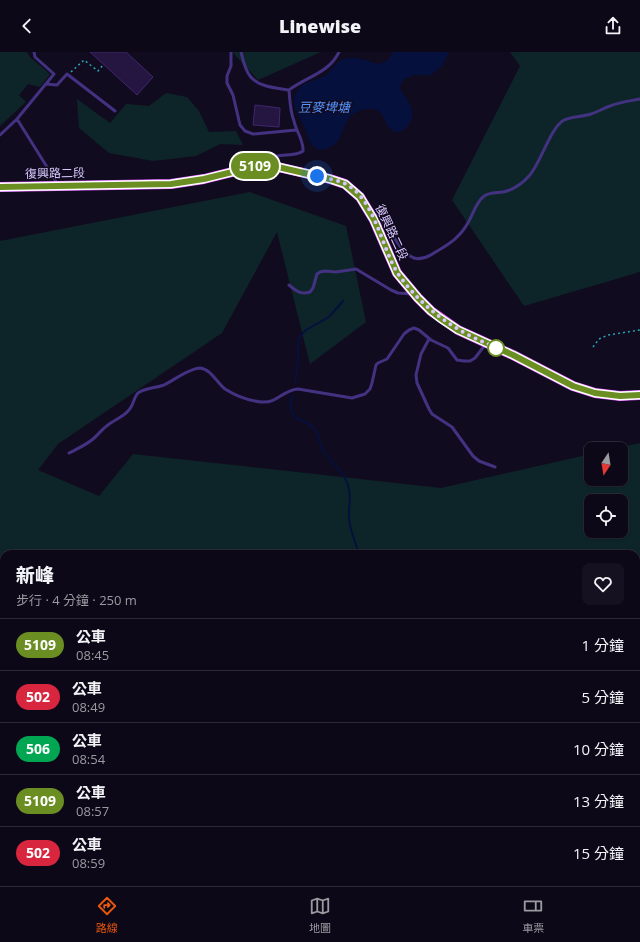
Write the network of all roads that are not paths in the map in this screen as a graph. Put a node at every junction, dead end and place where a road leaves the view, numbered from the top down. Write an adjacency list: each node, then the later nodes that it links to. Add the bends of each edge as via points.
1 (34, 52): 5 (lane, via 54,74)
2 (231, 52): 10 (lane, via 227,83 240,126 253,134)
3 (241, 52): 6 (lane, via 250,77 268,86)
4 (339, 52): 6 (lane, via 321,72)
5 (46, 84): 8 (lane, via 57,85 68,74); 9 (lane)
6 (289, 90): 10 (lane, via 290,109)
7 (640, 99): 15 (lane, via 564,120 559,124 537,166 528,177 504,192 491,193 483,197 459,237 421,259 409,255 378,215)
8 (115, 111)
9 (17, 120): 11 (lane); 14 (lane)
10 (296, 130): 12 (lane, via 303,145 302,151 298,154 275,155)
11 (0, 134)
12 (265, 164): 14 (main road, 復興路二段, via 187,182); 15 (main road, 復興路二段, via 345,184 360,197)
13 (0, 187): 14 (main road, 復興路二段)
14 (59, 187)
15 (367, 208): 17 (main road, 復興路二段, via 397,273)
16 (289, 285): 17 (lane, via 306,294 313,288 320,272 356,269 398,293)
17 (414, 294): 19 (main road, 復興路二段, via 431,311 458,330)
18 (428, 339): 19 (lane, via 448,348 457,360 464,362 475,358); 21 (lane, via 419,330 408,330 389,356 376,365 370,389 365,394 352,398 290,389 271,402 256,401 225,389 210,372 194,369 164,385 138,393 127,413 103,428 93,439); 22 (lane, via 421,354 416,383 429,409 432,414 452,427 473,456)
19 (486, 344): 20 (main road, 復興路二段, via 573,386 595,393)
20 (640, 395)
21 (69, 453)
22 (495, 467)

